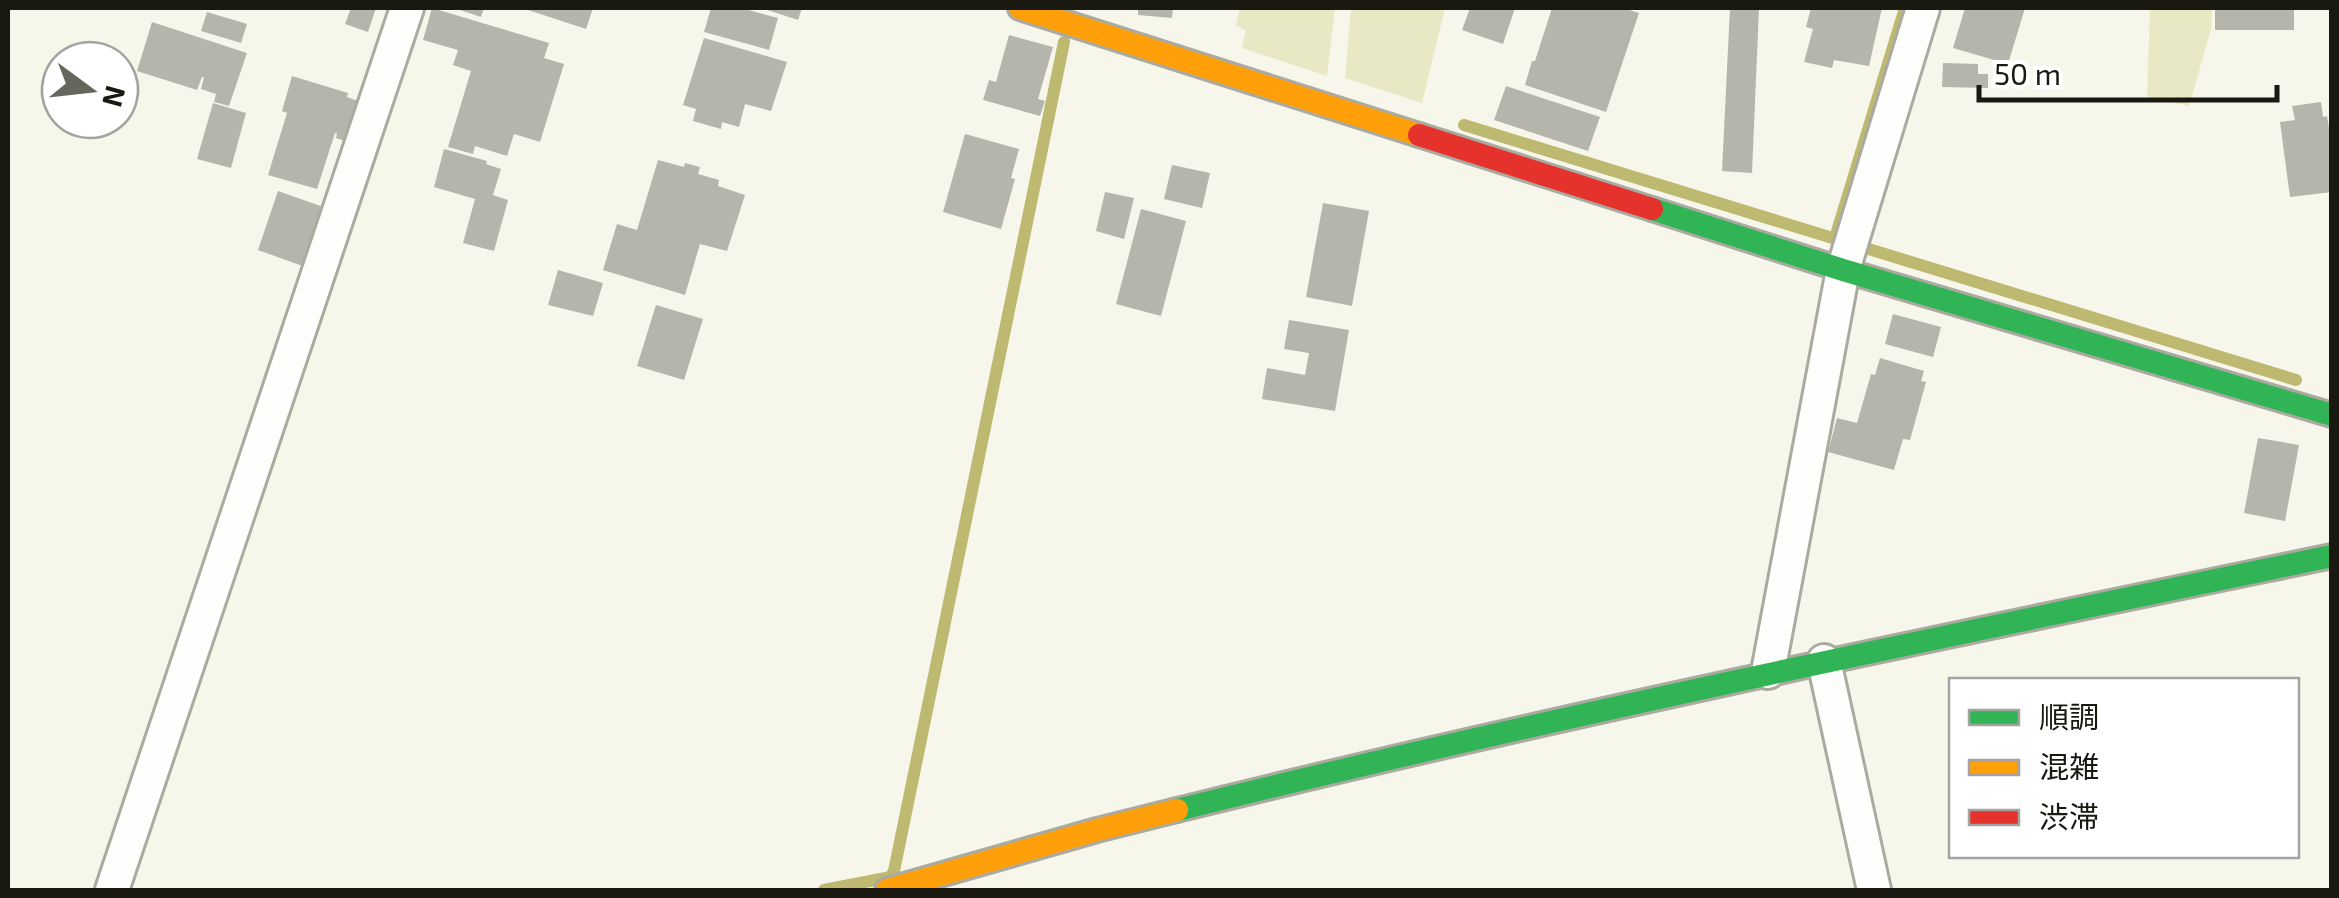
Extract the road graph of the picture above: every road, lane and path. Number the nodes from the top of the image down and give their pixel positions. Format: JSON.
{"nodes":[{"id":1,"x":407,"y":8,"type":"edge"},
{"id":2,"x":1020,"y":8,"type":"edge"},
{"id":3,"x":1923,"y":8,"type":"edge"},
{"id":4,"x":1848,"y":252,"type":"junction"},
{"id":5,"x":2332,"y":415,"type":"edge"},
{"id":6,"x":2332,"y":556,"type":"edge"},
{"id":7,"x":1768,"y":672,"type":"junction"},
{"id":8,"x":1826,"y":672,"type":"junction"},
{"id":9,"x":112,"y":890,"type":"edge"},
{"id":10,"x":887,"y":890,"type":"edge"},
{"id":11,"x":1874,"y":890,"type":"edge"}],
"edges":[{"from":1,"to":9,"type":"street"},
{"from":2,"to":4,"type":"street"},
{"from":3,"to":4,"type":"street"},
{"from":4,"to":5,"type":"street"},
{"from":4,"to":7,"type":"street"},
{"from":6,"to":8,"type":"street"},
{"from":7,"to":8,"type":"street"},
{"from":7,"to":10,"type":"street"},
{"from":8,"to":11,"type":"street"}]}
